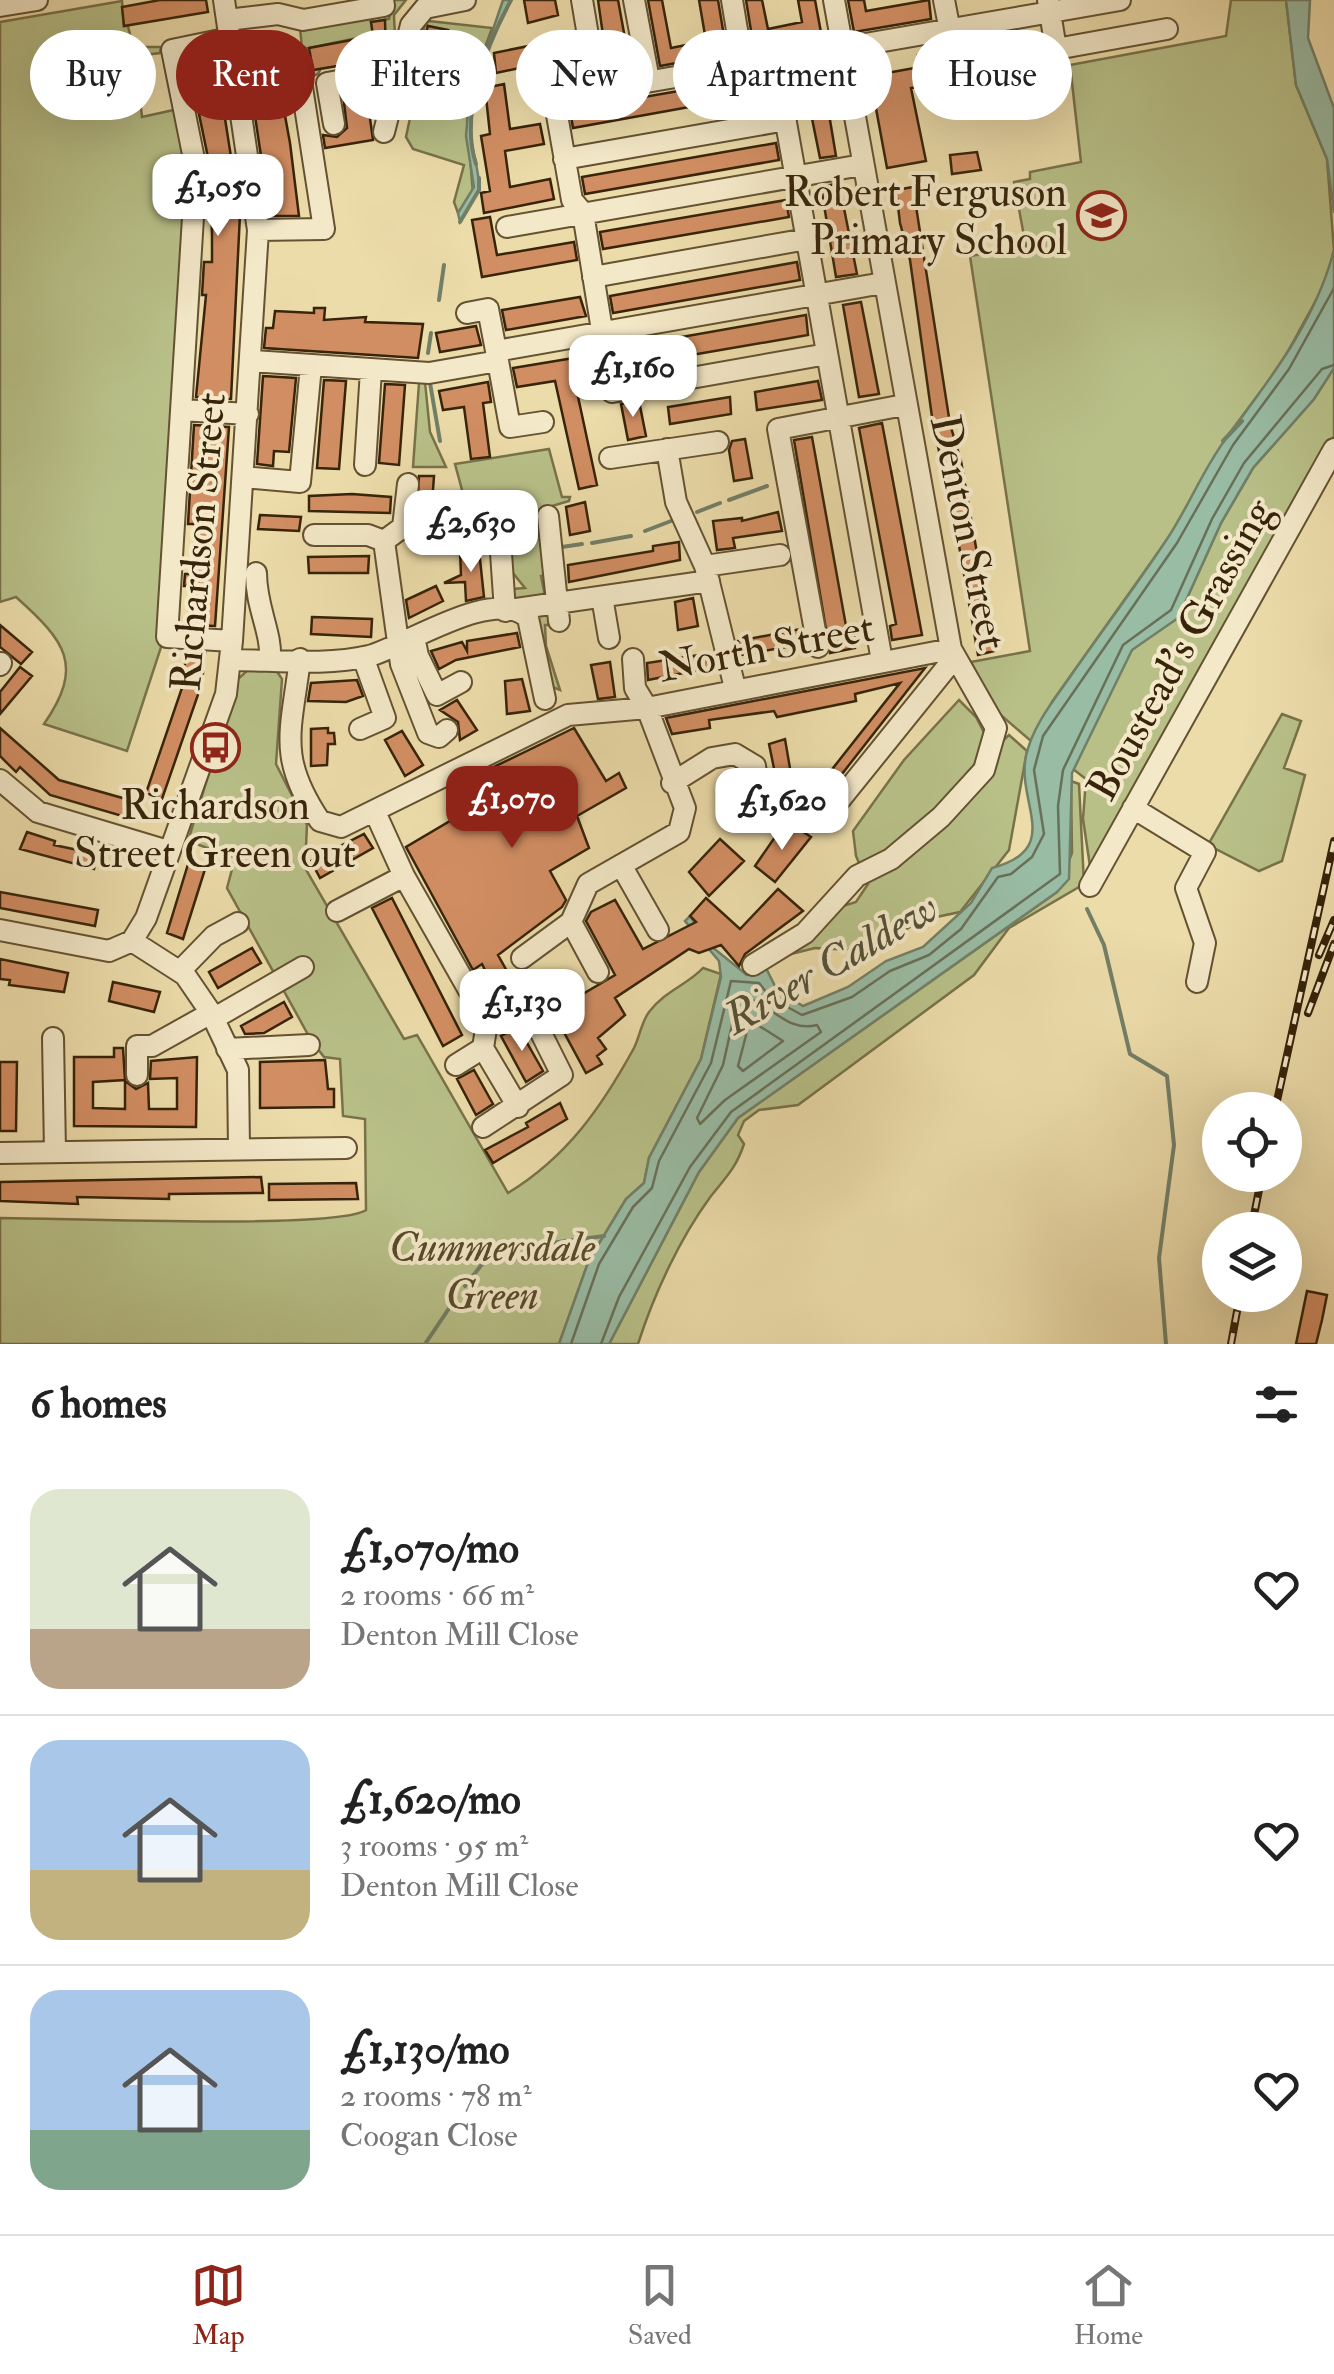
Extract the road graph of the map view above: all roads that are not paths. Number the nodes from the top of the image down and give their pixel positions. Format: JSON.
{"nodes":[{"id":1,"x":37,"y":0,"type":"edge"},
{"id":2,"x":383,"y":0,"type":"edge"},
{"id":3,"x":466,"y":0,"type":"edge"},
{"id":4,"x":582,"y":0,"type":"edge"},
{"id":5,"x":634,"y":0,"type":"edge"},
{"id":6,"x":732,"y":0,"type":"edge"},
{"id":7,"x":834,"y":0,"type":"edge"},
{"id":8,"x":944,"y":0,"type":"edge"},
{"id":9,"x":1120,"y":0,"type":"edge"},
{"id":10,"x":0,"y":6,"type":"edge"},
{"id":11,"x":1049,"y":6,"type":"edge"},
{"id":12,"x":227,"y":19,"type":"edge"},
{"id":13,"x":1166,"y":29,"type":"dead end"},
{"id":14,"x":412,"y":30,"type":"edge"},
{"id":15,"x":587,"y":30,"type":"edge"},
{"id":16,"x":640,"y":30,"type":"edge"},
{"id":17,"x":737,"y":30,"type":"edge"},
{"id":18,"x":839,"y":30,"type":"edge"},
{"id":19,"x":950,"y":30,"type":"edge"},
{"id":20,"x":954,"y":30,"type":"edge"},
{"id":21,"x":335,"y":82,"type":"edge"},
{"id":22,"x":243,"y":120,"type":"edge"},
{"id":23,"x":307,"y":120,"type":"edge"},
{"id":24,"x":387,"y":120,"type":"edge"},
{"id":25,"x":558,"y":120,"type":"edge"},
{"id":26,"x":786,"y":120,"type":"joint"},
{"id":27,"x":854,"y":120,"type":"edge"},
{"id":28,"x":334,"y":124,"type":"dead end"},
{"id":29,"x":384,"y":132,"type":"dead end"},
{"id":30,"x":564,"y":159,"type":"junction"},
{"id":31,"x":862,"y":164,"type":"junction"},
{"id":32,"x":796,"y":178,"type":"junction"},
{"id":33,"x":583,"y":213,"type":"junction"},
{"id":34,"x":507,"y":227,"type":"dead end"},
{"id":35,"x":258,"y":230,"type":"junction"},
{"id":36,"x":807,"y":238,"type":"junction"},
{"id":37,"x":593,"y":276,"type":"junction"},
{"id":38,"x":883,"y":283,"type":"junction"},
{"id":39,"x":816,"y":294,"type":"junction"},
{"id":40,"x":468,"y":313,"type":"dead end"},
{"id":41,"x":602,"y":333,"type":"junction"},
{"id":42,"x":499,"y":354,"type":"junction"},
{"id":43,"x":827,"y":354,"type":"junction"},
{"id":44,"x":252,"y":361,"type":"junction"},
{"id":45,"x":312,"y":366,"type":"junction"},
{"id":46,"x":371,"y":370,"type":"junction"},
{"id":47,"x":904,"y":406,"type":"junction"},
{"id":48,"x":181,"y":410,"type":"junction"},
{"id":49,"x":248,"y":414,"type":"junction"},
{"id":50,"x":838,"y":417,"type":"junction"},
{"id":51,"x":543,"y":422,"type":"dead end"},
{"id":52,"x":718,"y":442,"type":"dead end"},
{"id":53,"x":667,"y":449,"type":"junction"},
{"id":54,"x":1334,"y":449,"type":"edge"},
{"id":55,"x":610,"y":458,"type":"dead end"},
{"id":56,"x":365,"y":465,"type":"dead end"},
{"id":57,"x":244,"y":478,"type":"junction"},
{"id":58,"x":408,"y":484,"type":"dead end"},
{"id":59,"x":555,"y":523,"type":"dead end"},
{"id":60,"x":314,"y":535,"type":"dead end"},
{"id":61,"x":384,"y":541,"type":"junction"},
{"id":62,"x":501,"y":553,"type":"dead end"},
{"id":63,"x":780,"y":555,"type":"dead end"},
{"id":64,"x":256,"y":573,"type":"dead end"},
{"id":65,"x":707,"y":574,"type":"junction"},
{"id":66,"x":602,"y":597,"type":"junction"},
{"id":67,"x":506,"y":611,"type":"junction"},
{"id":68,"x":557,"y":611,"type":"junction"},
{"id":69,"x":609,"y":638,"type":"dead end"},
{"id":70,"x":408,"y":640,"type":"junction"},
{"id":71,"x":818,"y":648,"type":"dead end"},
{"id":72,"x":231,"y":650,"type":"junction"},
{"id":73,"x":953,"y":653,"type":"junction"},
{"id":74,"x":362,"y":656,"type":"junction"},
{"id":75,"x":300,"y":659,"type":"junction"},
{"id":76,"x":634,"y":659,"type":"dead end"},
{"id":77,"x":270,"y":660,"type":"junction"},
{"id":78,"x":882,"y":661,"type":"junction"},
{"id":79,"x":461,"y":682,"type":"dead end"},
{"id":80,"x":735,"y":688,"type":"junction"},
{"id":81,"x":545,"y":698,"type":"dead end"},
{"id":82,"x":647,"y":708,"type":"junction"},
{"id":83,"x":360,"y":729,"type":"dead end"},
{"id":84,"x":447,"y":730,"type":"dead end"},
{"id":85,"x":0,"y":780,"type":"edge"},
{"id":86,"x":672,"y":782,"type":"junction"},
{"id":87,"x":1134,"y":808,"type":"junction"},
{"id":88,"x":375,"y":812,"type":"junction"},
{"id":89,"x":830,"y":812,"type":"dead end"},
{"id":90,"x":786,"y":814,"type":"dead end"},
{"id":91,"x":168,"y":851,"type":"junction"},
{"id":92,"x":621,"y":865,"type":"junction"},
{"id":93,"x":404,"y":876,"type":"junction"},
{"id":94,"x":1090,"y":886,"type":"dead end"},
{"id":95,"x":337,"y":911,"type":"dead end"},
{"id":96,"x":571,"y":922,"type":"junction"},
{"id":97,"x":238,"y":923,"type":"dead end"},
{"id":98,"x":0,"y":930,"type":"edge"},
{"id":99,"x":658,"y":930,"type":"dead end"},
{"id":100,"x":132,"y":941,"type":"junction"},
{"id":101,"x":522,"y":958,"type":"dead end"},
{"id":102,"x":753,"y":965,"type":"dead end"},
{"id":103,"x":302,"y":966,"type":"dead end"},
{"id":104,"x":180,"y":971,"type":"junction"},
{"id":105,"x":598,"y":972,"type":"dead end"},
{"id":106,"x":1196,"y":982,"type":"dead end"},
{"id":107,"x":212,"y":1016,"type":"junction"},
{"id":108,"x":534,"y":1019,"type":"dead end"},
{"id":109,"x":53,"y":1038,"type":"dead end"},
{"id":110,"x":309,"y":1045,"type":"dead end"},
{"id":111,"x":227,"y":1048,"type":"junction"},
{"id":112,"x":483,"y":1048,"type":"junction"},
{"id":113,"x":456,"y":1065,"type":"dead end"},
{"id":114,"x":137,"y":1075,"type":"dead end"},
{"id":115,"x":518,"y":1107,"type":"junction"},
{"id":116,"x":483,"y":1126,"type":"dead end"},
{"id":117,"x":346,"y":1148,"type":"dead end"},
{"id":118,"x":239,"y":1150,"type":"junction"},
{"id":119,"x":0,"y":1152,"type":"edge"},
{"id":120,"x":55,"y":1152,"type":"junction"}],
"edges":[{"from":1,"to":10,"type":"street"},
{"from":2,"to":12,"type":"street"},
{"from":3,"to":14,"type":"street"},
{"from":4,"to":15,"type":"street"},
{"from":5,"to":16,"type":"street"},
{"from":6,"to":17,"type":"street"},
{"from":7,"to":18,"type":"street","name":"Denton Street"},
{"from":8,"to":19,"type":"street"},
{"from":9,"to":11,"type":"street"},
{"from":11,"to":13,"type":"street"},
{"from":11,"to":20,"type":"street"},
{"from":12,"to":48,"type":"street"},
{"from":21,"to":28,"type":"street"},
{"from":22,"to":35,"type":"street","name":"Richardson Street"},
{"from":23,"to":35,"type":"street"},
{"from":24,"to":29,"type":"street"},
{"from":25,"to":30,"type":"street"},
{"from":26,"to":30,"type":"street"},
{"from":26,"to":32,"type":"street"},
{"from":27,"to":31,"type":"street","name":"Denton Street"},
{"from":30,"to":33,"type":"street"},
{"from":31,"to":32,"type":"street"},
{"from":31,"to":38,"type":"street","name":"Denton Street"},
{"from":32,"to":33,"type":"street"},
{"from":32,"to":36,"type":"street"},
{"from":33,"to":34,"type":"street"},
{"from":33,"to":37,"type":"street"},
{"from":35,"to":44,"type":"street","name":"Richardson Street"},
{"from":36,"to":37,"type":"street"},
{"from":36,"to":39,"type":"street"},
{"from":37,"to":41,"type":"street"},
{"from":38,"to":39,"type":"street"},
{"from":38,"to":47,"type":"street","name":"Denton Street"},
{"from":39,"to":41,"type":"street"},
{"from":39,"to":43,"type":"street"},
{"from":40,"to":42,"type":"street"},
{"from":41,"to":42,"type":"street"},
{"from":41,"to":43,"type":"street"},
{"from":42,"to":46,"type":"street"},
{"from":42,"to":51,"type":"street"},
{"from":43,"to":50,"type":"street"},
{"from":44,"to":45,"type":"street"},
{"from":44,"to":49,"type":"street","name":"Richardson Street"},
{"from":45,"to":46,"type":"street"},
{"from":45,"to":57,"type":"street"},
{"from":46,"to":56,"type":"street"},
{"from":47,"to":50,"type":"street"},
{"from":47,"to":73,"type":"street","name":"Denton Street"},
{"from":48,"to":49,"type":"street"},
{"from":48,"to":72,"type":"street"},
{"from":49,"to":57,"type":"street","name":"Richardson Street"},
{"from":50,"to":71,"type":"street"},
{"from":50,"to":78,"type":"street"},
{"from":52,"to":53,"type":"street"},
{"from":53,"to":55,"type":"street"},
{"from":53,"to":65,"type":"street"},
{"from":54,"to":87,"type":"street","name":"Boustead's Grassing"},
{"from":57,"to":72,"type":"street","name":"Richardson Street"},
{"from":58,"to":61,"type":"street"},
{"from":59,"to":68,"type":"street"},
{"from":60,"to":61,"type":"street"},
{"from":61,"to":70,"type":"street"},
{"from":62,"to":67,"type":"street"},
{"from":63,"to":65,"type":"street"},
{"from":64,"to":77,"type":"street"},
{"from":65,"to":66,"type":"street"},
{"from":65,"to":80,"type":"street"},
{"from":66,"to":68,"type":"street"},
{"from":66,"to":69,"type":"street"},
{"from":67,"to":68,"type":"street"},
{"from":67,"to":70,"type":"street"},
{"from":67,"to":81,"type":"street"},
{"from":70,"to":74,"type":"street"},
{"from":70,"to":79,"type":"street"},
{"from":70,"to":84,"type":"street"},
{"from":72,"to":77,"type":"street"},
{"from":72,"to":91,"type":"street","name":"Richardson Street"},
{"from":73,"to":78,"type":"street","name":"North Street"},
{"from":73,"to":89,"type":"street"},
{"from":73,"to":102,"type":"street","name":"Denton Street"},
{"from":74,"to":75,"type":"street"},
{"from":74,"to":83,"type":"street"},
{"from":75,"to":77,"type":"street"},
{"from":75,"to":88,"type":"street","name":"North Street"},
{"from":76,"to":82,"type":"street"},
{"from":78,"to":80,"type":"street","name":"North Street"},
{"from":80,"to":82,"type":"street","name":"North Street"},
{"from":82,"to":86,"type":"street"},
{"from":82,"to":88,"type":"street","name":"North Street"},
{"from":85,"to":91,"type":"street"},
{"from":86,"to":90,"type":"street"},
{"from":86,"to":92,"type":"street"},
{"from":87,"to":94,"type":"street","name":"Boustead's Grassing"},
{"from":87,"to":106,"type":"street"},
{"from":88,"to":93,"type":"street"},
{"from":91,"to":100,"type":"street","name":"Richardson Street"},
{"from":92,"to":96,"type":"street"},
{"from":92,"to":99,"type":"street"},
{"from":93,"to":95,"type":"street"},
{"from":93,"to":112,"type":"street"},
{"from":96,"to":101,"type":"street"},
{"from":96,"to":105,"type":"street"},
{"from":97,"to":104,"type":"street"},
{"from":98,"to":100,"type":"street"},
{"from":100,"to":104,"type":"street"},
{"from":103,"to":107,"type":"street"},
{"from":104,"to":107,"type":"street"},
{"from":107,"to":111,"type":"street"},
{"from":107,"to":114,"type":"street"},
{"from":108,"to":115,"type":"street"},
{"from":109,"to":120,"type":"street"},
{"from":110,"to":111,"type":"street"},
{"from":111,"to":118,"type":"street"},
{"from":112,"to":113,"type":"street"},
{"from":112,"to":115,"type":"street"},
{"from":115,"to":116,"type":"street"},
{"from":117,"to":118,"type":"street"},
{"from":118,"to":120,"type":"street"},
{"from":119,"to":120,"type":"street"}]}
